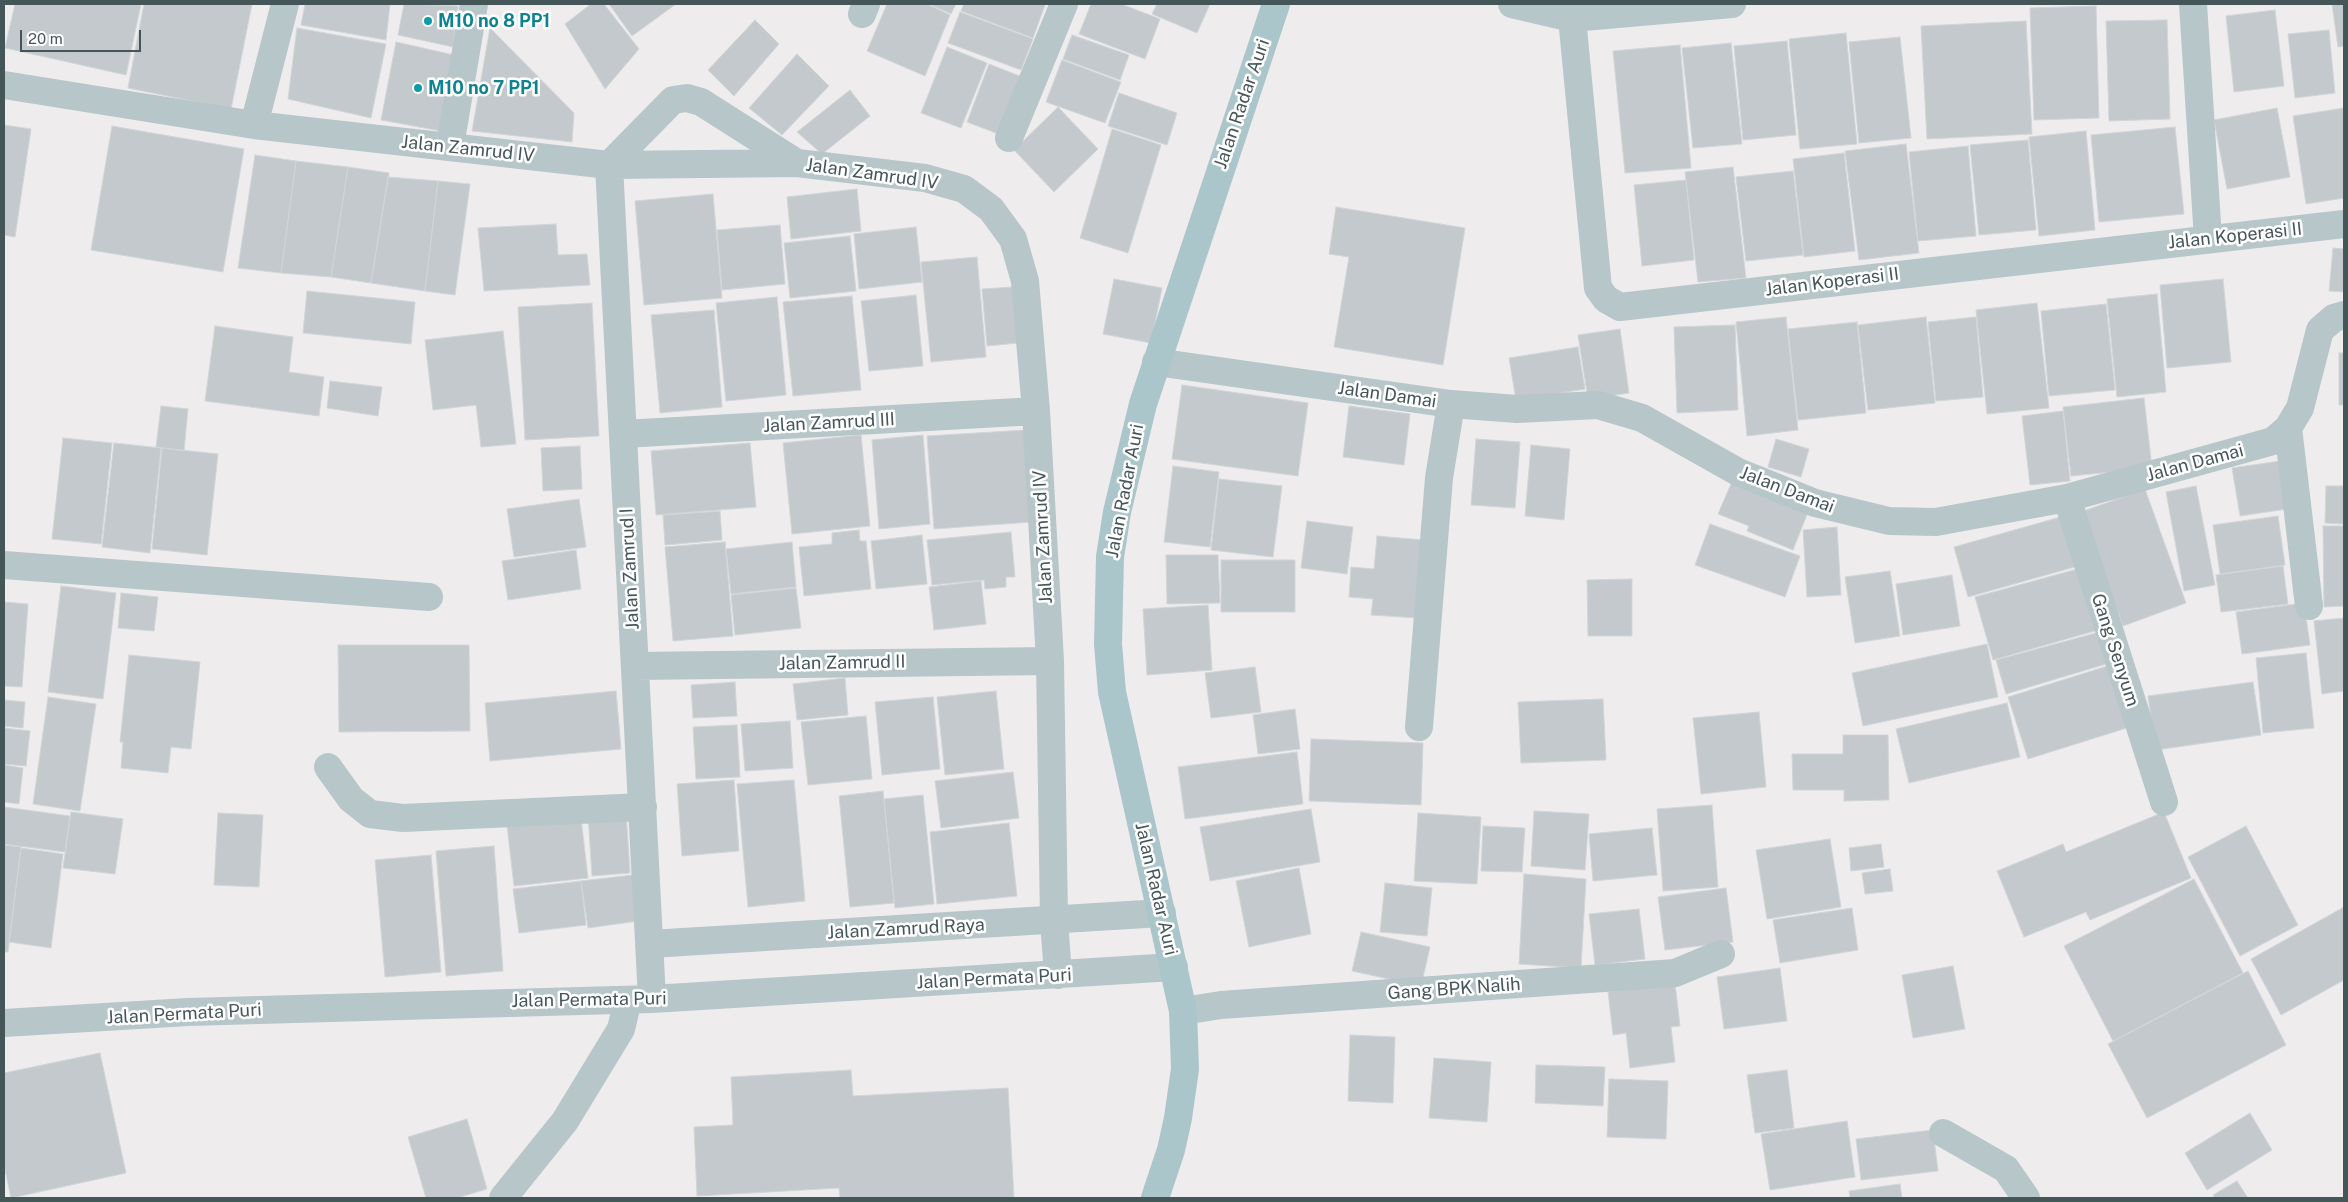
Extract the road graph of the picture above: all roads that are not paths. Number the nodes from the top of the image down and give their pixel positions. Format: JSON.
{"nodes":[{"id":1,"x":285,"y":4,"type":"edge"},
{"id":2,"x":474,"y":4,"type":"edge"},
{"id":3,"x":1064,"y":4,"type":"edge"},
{"id":4,"x":1276,"y":4,"type":"edge"},
{"id":5,"x":1512,"y":4,"type":"edge"},
{"id":6,"x":1732,"y":4,"type":"edge"},
{"id":7,"x":2192,"y":4,"type":"edge"},
{"id":8,"x":1572,"y":18,"type":"junction"},
{"id":9,"x":4,"y":85,"type":"edge"},
{"id":10,"x":254,"y":125,"type":"junction"},
{"id":11,"x":1009,"y":138,"type":"dead end"},
{"id":12,"x":450,"y":146,"type":"junction"},
{"id":13,"x":797,"y":163,"type":"junction"},
{"id":14,"x":609,"y":165,"type":"junction"},
{"id":15,"x":2344,"y":224,"type":"edge"},
{"id":16,"x":2208,"y":239,"type":"junction"},
{"id":17,"x":2344,"y":315,"type":"edge"},
{"id":18,"x":1156,"y":362,"type":"junction"},
{"id":19,"x":1451,"y":404,"type":"junction"},
{"id":20,"x":1036,"y":411,"type":"junction"},
{"id":21,"x":2288,"y":428,"type":"junction"},
{"id":22,"x":623,"y":434,"type":"junction"},
{"id":23,"x":2067,"y":498,"type":"junction"},
{"id":24,"x":4,"y":565,"type":"edge"},
{"id":25,"x":429,"y":597,"type":"dead end"},
{"id":26,"x":2309,"y":606,"type":"dead end"},
{"id":27,"x":1050,"y":660,"type":"junction"},
{"id":28,"x":635,"y":666,"type":"junction"},
{"id":29,"x":1419,"y":727,"type":"dead end"},
{"id":30,"x":328,"y":767,"type":"dead end"},
{"id":31,"x":2164,"y":802,"type":"dead end"},
{"id":32,"x":643,"y":807,"type":"junction"},
{"id":33,"x":1162,"y":914,"type":"junction"},
{"id":34,"x":1054,"y":920,"type":"junction"},
{"id":35,"x":650,"y":944,"type":"junction"},
{"id":36,"x":1722,"y":954,"type":"dead end"},
{"id":37,"x":1174,"y":967,"type":"junction"},
{"id":38,"x":1058,"y":975,"type":"junction"},
{"id":39,"x":644,"y":991,"type":"junction"},
{"id":40,"x":1184,"y":1011,"type":"junction"},
{"id":41,"x":4,"y":1023,"type":"edge"},
{"id":42,"x":1943,"y":1133,"type":"dead end"},
{"id":43,"x":503,"y":1198,"type":"edge"},
{"id":44,"x":1155,"y":1198,"type":"edge"},
{"id":45,"x":2026,"y":1198,"type":"edge"}],
"edges":[{"from":1,"to":10,"type":"street"},
{"from":2,"to":12,"type":"street"},
{"from":3,"to":11,"type":"street"},
{"from":4,"to":18,"type":"main road","name":"Jalan Radar Auri"},
{"from":5,"to":8,"type":"street"},
{"from":6,"to":8,"type":"street"},
{"from":7,"to":16,"type":"street"},
{"from":8,"to":16,"type":"street","name":"Jalan Koperasi II"},
{"from":9,"to":10,"type":"street","name":"Jalan Zamrud IV"},
{"from":10,"to":12,"type":"street","name":"Jalan Zamrud IV"},
{"from":12,"to":14,"type":"street","name":"Jalan Zamrud IV"},
{"from":13,"to":14,"type":"street","name":"Jalan Zamrud IV"},
{"from":13,"to":14,"type":"street"},
{"from":13,"to":20,"type":"street","name":"Jalan Zamrud IV"},
{"from":14,"to":22,"type":"street","name":"Jalan Zamrud I"},
{"from":15,"to":16,"type":"street","name":"Jalan Koperasi II"},
{"from":17,"to":21,"type":"street","name":"Jalan Damai"},
{"from":18,"to":19,"type":"street","name":"Jalan Damai"},
{"from":18,"to":33,"type":"main road","name":"Jalan Radar Auri"},
{"from":19,"to":23,"type":"street","name":"Jalan Damai"},
{"from":19,"to":29,"type":"street"},
{"from":20,"to":22,"type":"street","name":"Jalan Zamrud III"},
{"from":20,"to":27,"type":"street","name":"Jalan Zamrud IV"},
{"from":21,"to":23,"type":"street","name":"Jalan Damai"},
{"from":21,"to":26,"type":"street"},
{"from":22,"to":28,"type":"street","name":"Jalan Zamrud I"},
{"from":23,"to":31,"type":"street","name":"Gang Senyum"},
{"from":24,"to":25,"type":"street"},
{"from":27,"to":28,"type":"street","name":"Jalan Zamrud II"},
{"from":27,"to":34,"type":"street","name":"Jalan Zamrud IV"},
{"from":28,"to":32,"type":"street","name":"Jalan Zamrud I"},
{"from":30,"to":32,"type":"street"},
{"from":32,"to":35,"type":"street","name":"Jalan Zamrud I"},
{"from":33,"to":34,"type":"street","name":"Jalan Zamrud Raya"},
{"from":33,"to":37,"type":"main road","name":"Jalan Radar Auri"},
{"from":34,"to":35,"type":"street","name":"Jalan Zamrud Raya"},
{"from":34,"to":38,"type":"street","name":"Jalan Zamrud IV"},
{"from":35,"to":39,"type":"street","name":"Jalan Zamrud I"},
{"from":36,"to":40,"type":"street","name":"Gang BPK Nalih"},
{"from":37,"to":38,"type":"street","name":"Jalan Permata Puri"},
{"from":37,"to":40,"type":"main road","name":"Jalan Radar Auri"},
{"from":38,"to":39,"type":"street","name":"Jalan Permata Puri"},
{"from":39,"to":41,"type":"street","name":"Jalan Permata Puri"},
{"from":39,"to":43,"type":"street","name":"Jalan Zamrud I"},
{"from":40,"to":44,"type":"main road","name":"Jalan Radar Auri"},
{"from":42,"to":45,"type":"street"}]}
